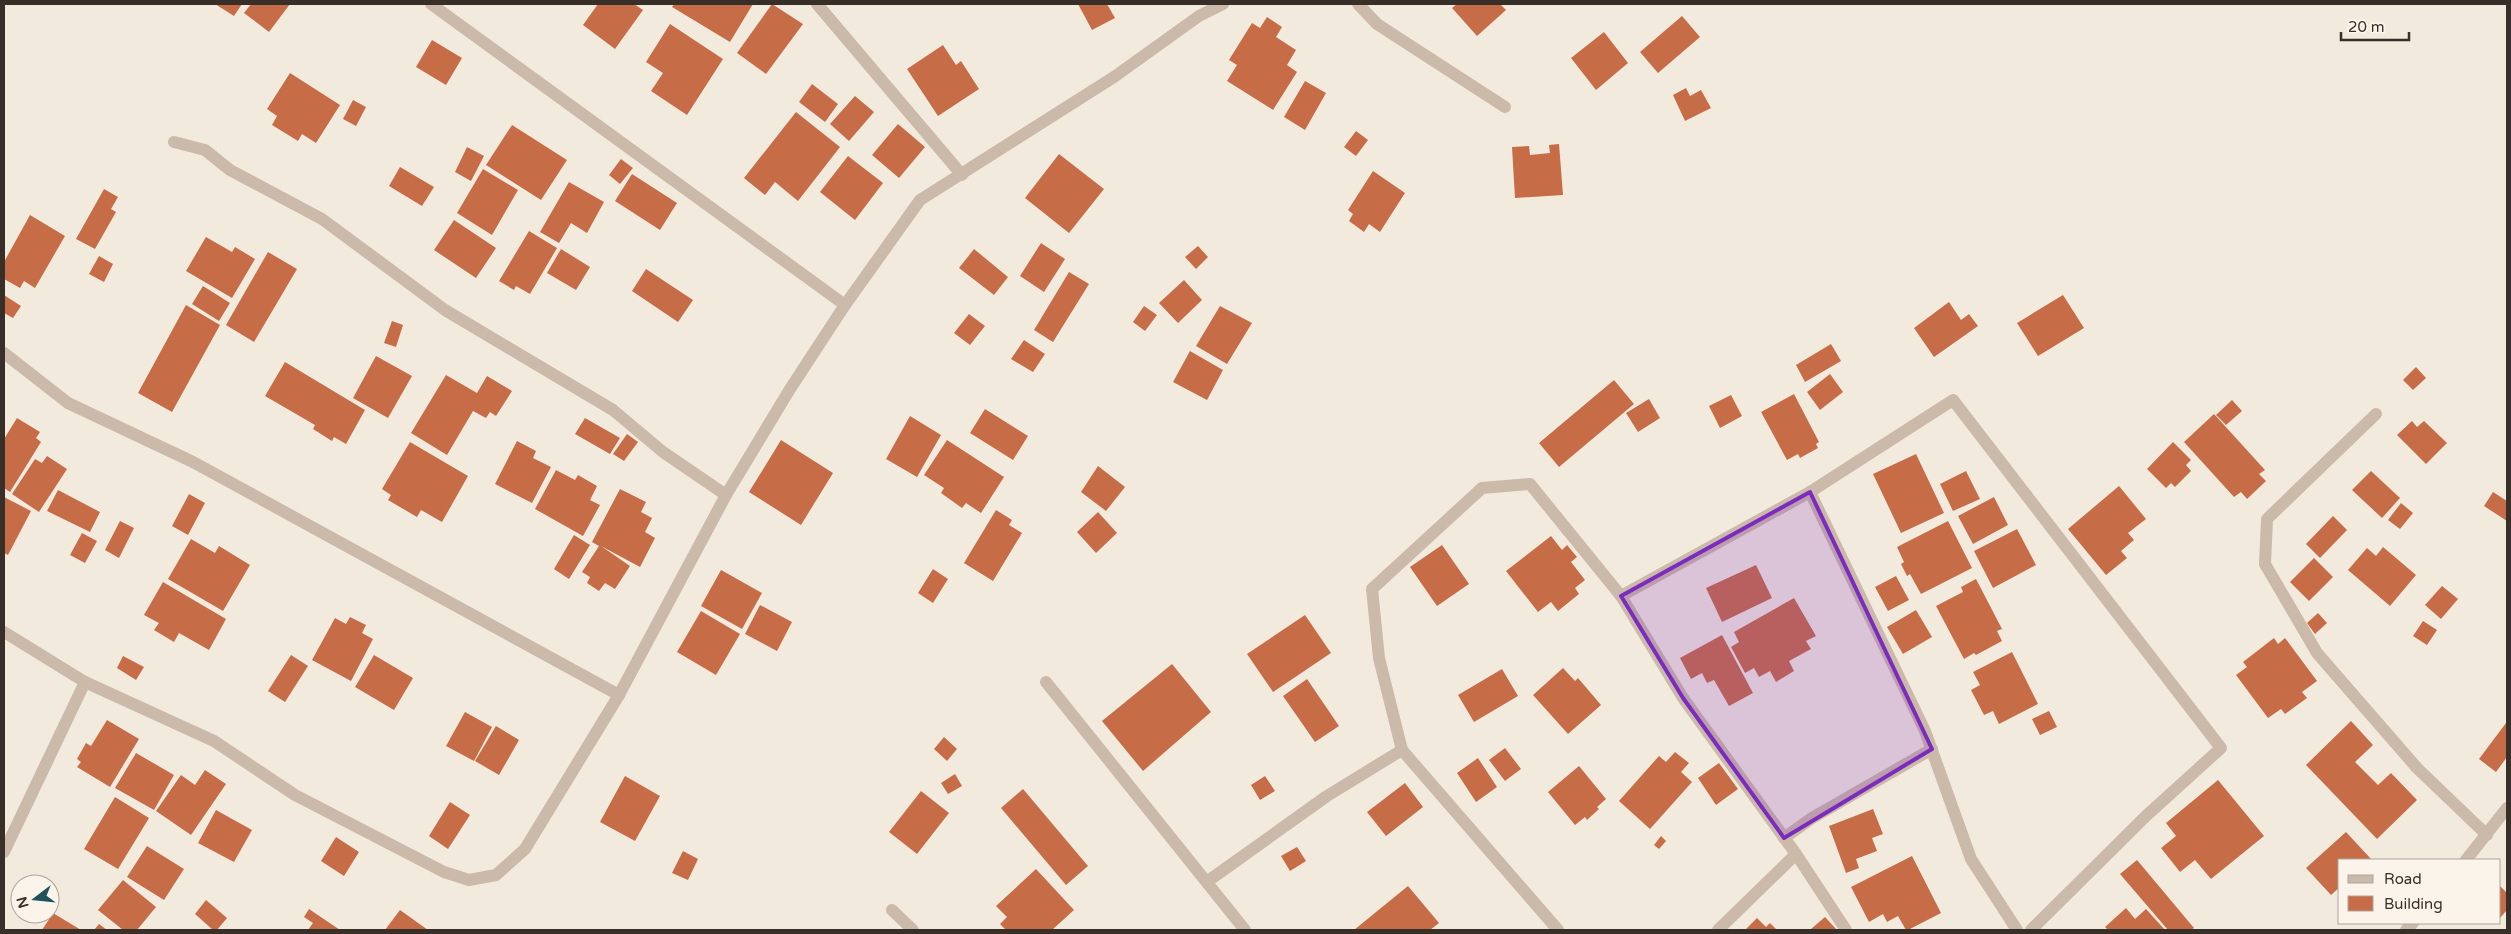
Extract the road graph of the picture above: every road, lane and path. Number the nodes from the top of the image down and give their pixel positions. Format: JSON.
{"nodes":[{"id":1,"x":431,"y":4,"type":"edge"},
{"id":2,"x":817,"y":4,"type":"edge"},
{"id":3,"x":1223,"y":4,"type":"edge"},
{"id":4,"x":1358,"y":4,"type":"edge"},
{"id":5,"x":1505,"y":107,"type":"dead end"},
{"id":6,"x":174,"y":142,"type":"dead end"},
{"id":7,"x":962,"y":175,"type":"junction"},
{"id":8,"x":845,"y":304,"type":"junction"},
{"id":9,"x":4,"y":353,"type":"edge"},
{"id":10,"x":2376,"y":414,"type":"dead end"},
{"id":11,"x":1810,"y":492,"type":"junction"},
{"id":12,"x":726,"y":495,"type":"junction"},
{"id":13,"x":1621,"y":596,"type":"junction"},
{"id":14,"x":4,"y":632,"type":"edge"},
{"id":15,"x":85,"y":682,"type":"junction"},
{"id":16,"x":1046,"y":682,"type":"dead end"},
{"id":17,"x":619,"y":695,"type":"junction"},
{"id":18,"x":1932,"y":749,"type":"junction"},
{"id":19,"x":1402,"y":750,"type":"junction"},
{"id":20,"x":2507,"y":808,"type":"edge"},
{"id":21,"x":2487,"y":835,"type":"junction"},
{"id":22,"x":1784,"y":838,"type":"junction"},
{"id":23,"x":4,"y":852,"type":"edge"},
{"id":24,"x":1796,"y":854,"type":"junction"},
{"id":25,"x":2467,"y":859,"type":"edge"},
{"id":26,"x":1208,"y":881,"type":"junction"},
{"id":27,"x":892,"y":910,"type":"dead end"},
{"id":28,"x":912,"y":930,"type":"edge"},
{"id":29,"x":1245,"y":930,"type":"edge"},
{"id":30,"x":1556,"y":930,"type":"edge"},
{"id":31,"x":1718,"y":930,"type":"edge"},
{"id":32,"x":1846,"y":930,"type":"edge"},
{"id":33,"x":2017,"y":930,"type":"edge"},
{"id":34,"x":2031,"y":930,"type":"edge"}],
"edges":[{"from":1,"to":8,"type":"street"},
{"from":2,"to":7,"type":"street"},
{"from":3,"to":7,"type":"street"},
{"from":4,"to":5,"type":"street"},
{"from":6,"to":12,"type":"street"},
{"from":7,"to":8,"type":"street"},
{"from":8,"to":12,"type":"street"},
{"from":9,"to":17,"type":"street"},
{"from":10,"to":21,"type":"street"},
{"from":11,"to":13,"type":"street"},
{"from":11,"to":18,"type":"street"},
{"from":11,"to":34,"type":"street"},
{"from":12,"to":17,"type":"street"},
{"from":13,"to":19,"type":"street"},
{"from":13,"to":22,"type":"street"},
{"from":14,"to":15,"type":"street"},
{"from":15,"to":17,"type":"street"},
{"from":15,"to":23,"type":"street"},
{"from":16,"to":26,"type":"street"},
{"from":18,"to":22,"type":"street"},
{"from":18,"to":33,"type":"street"},
{"from":19,"to":26,"type":"street"},
{"from":19,"to":30,"type":"street"},
{"from":20,"to":21,"type":"street"},
{"from":21,"to":25,"type":"street"},
{"from":22,"to":24,"type":"street"},
{"from":24,"to":31,"type":"street"},
{"from":24,"to":32,"type":"street"},
{"from":26,"to":29,"type":"street"},
{"from":27,"to":28,"type":"street"}]}
